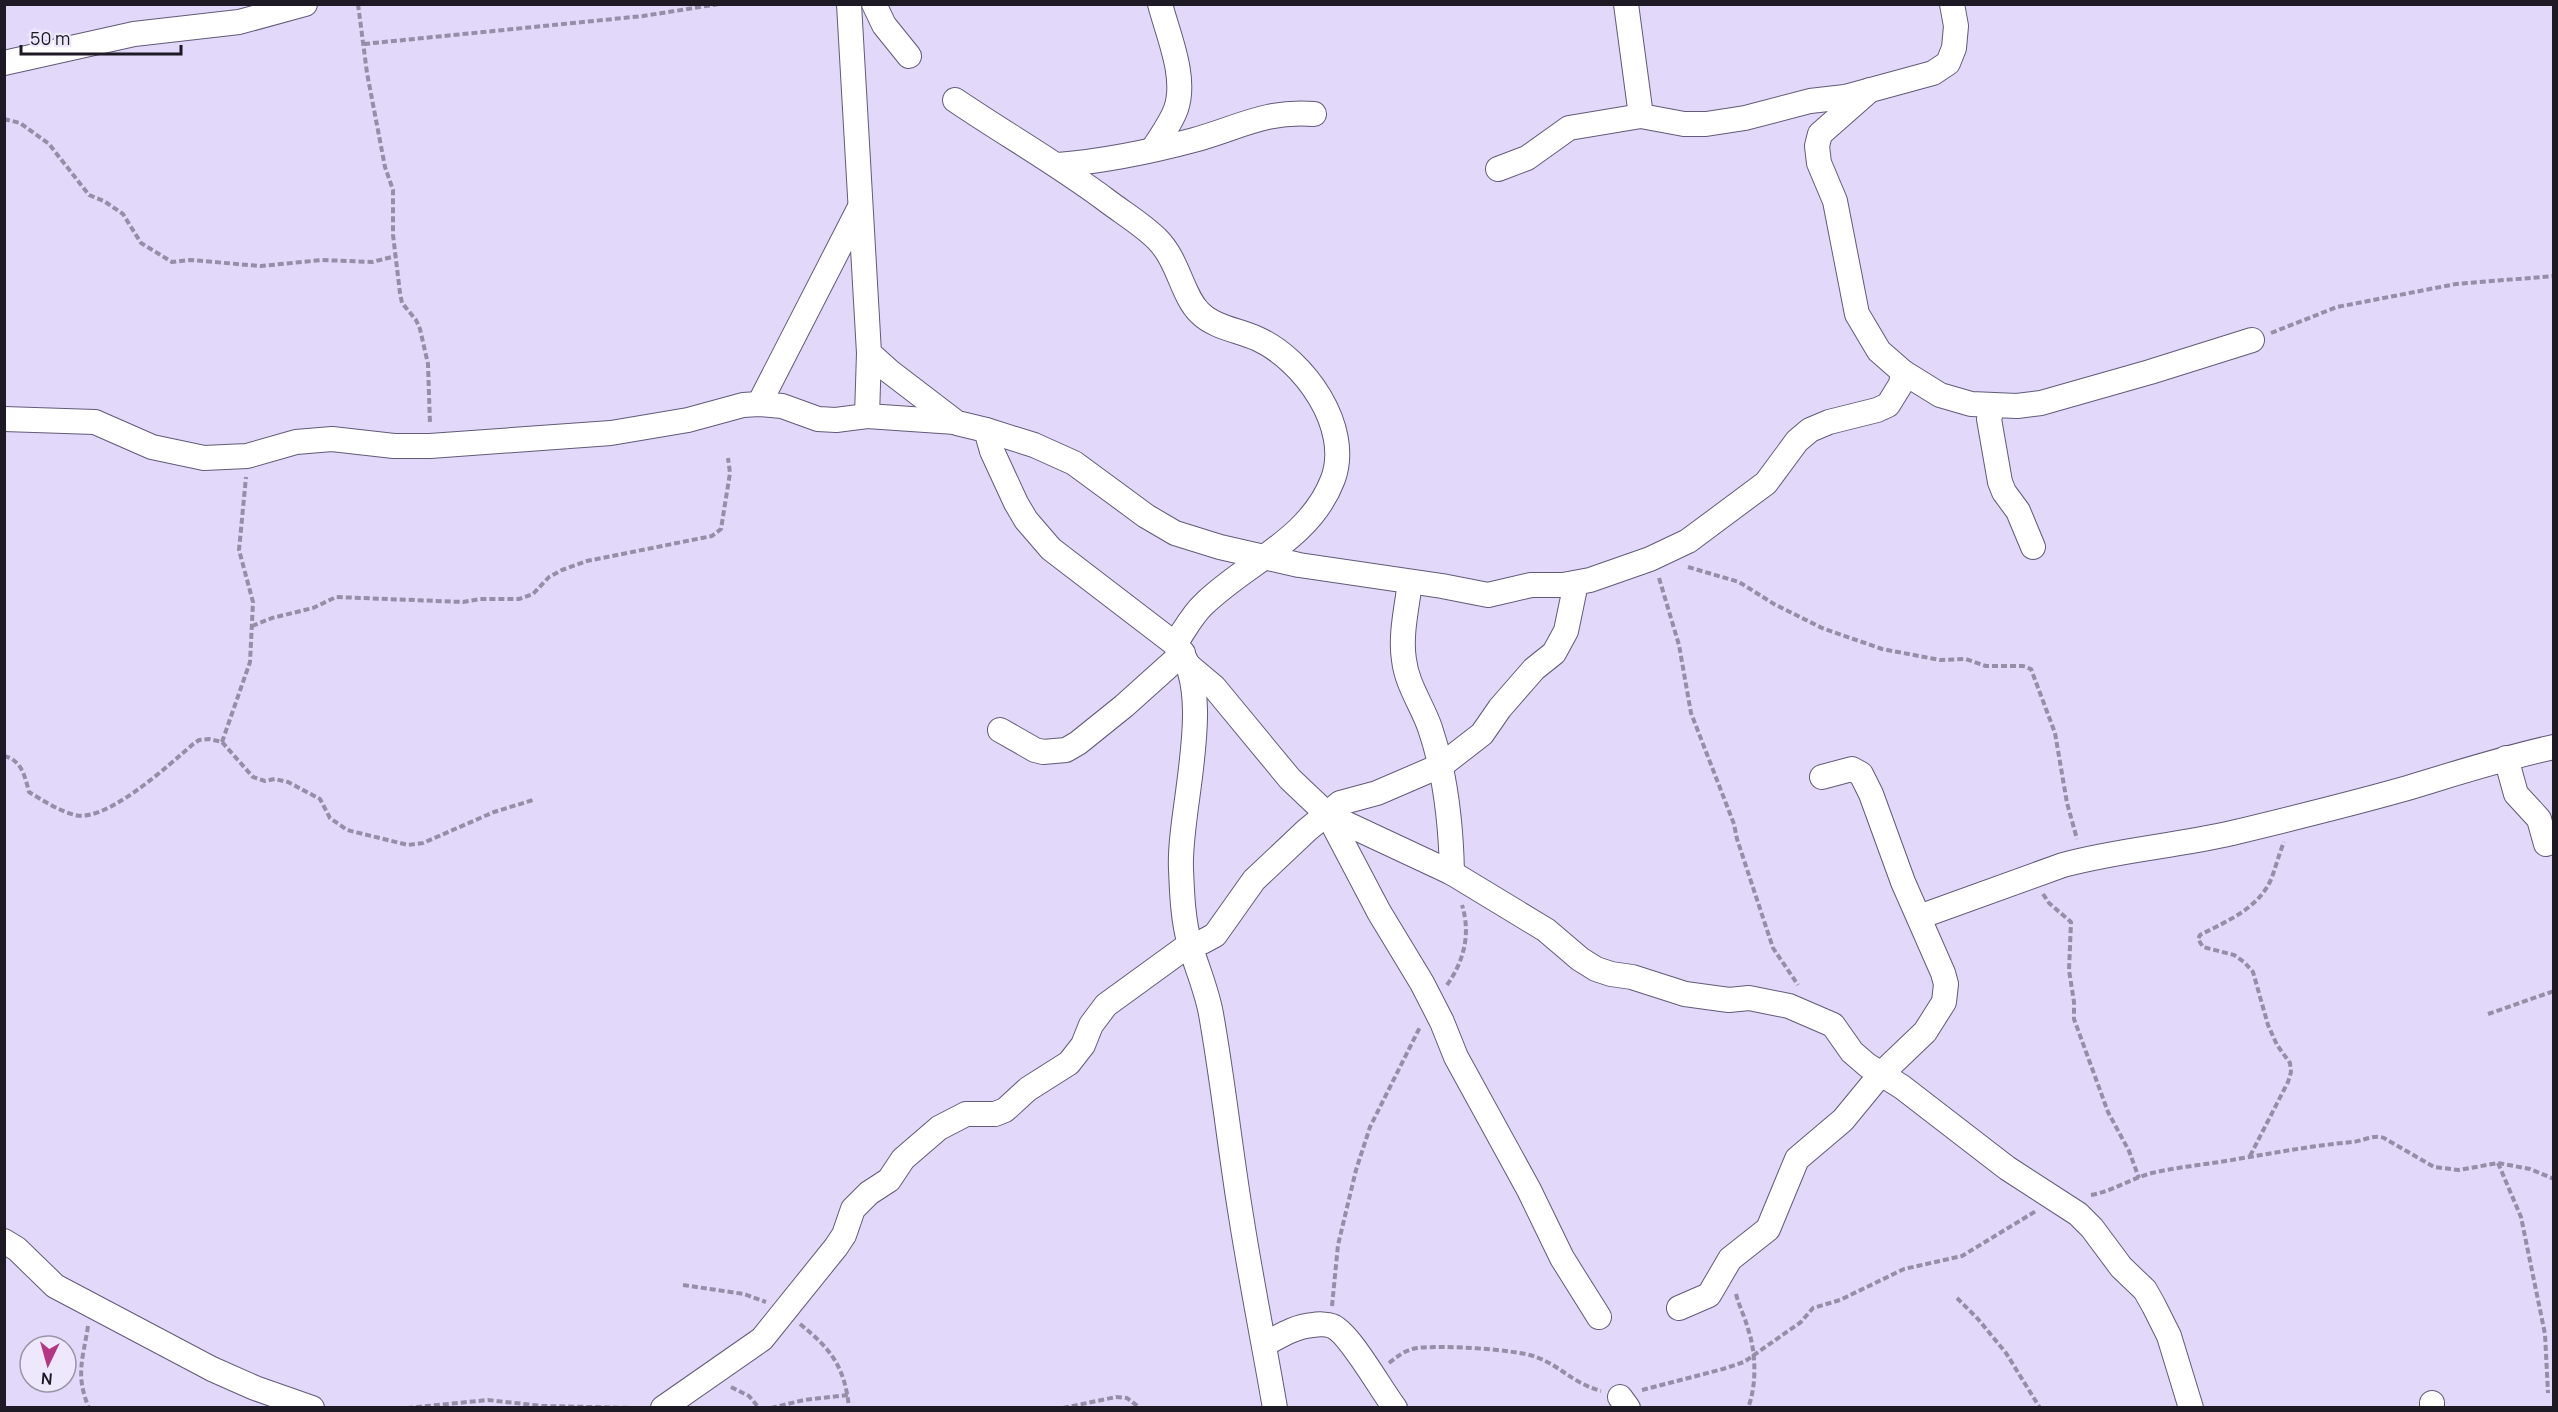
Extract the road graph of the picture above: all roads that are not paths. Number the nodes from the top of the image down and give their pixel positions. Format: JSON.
{"nodes":[{"id":1,"x":305,"y":4,"type":"edge"},
{"id":2,"x":849,"y":4,"type":"edge"},
{"id":3,"x":874,"y":4,"type":"edge"},
{"id":4,"x":1160,"y":4,"type":"edge"},
{"id":5,"x":1626,"y":4,"type":"edge"},
{"id":6,"x":1952,"y":4,"type":"edge"},
{"id":7,"x":909,"y":56,"type":"dead end"},
{"id":8,"x":4,"y":63,"type":"edge"},
{"id":9,"x":1870,"y":90,"type":"junction"},
{"id":10,"x":955,"y":100,"type":"dead end"},
{"id":11,"x":1314,"y":114,"type":"dead end"},
{"id":12,"x":1641,"y":116,"type":"junction"},
{"id":13,"x":1153,"y":149,"type":"junction"},
{"id":14,"x":1058,"y":165,"type":"junction"},
{"id":15,"x":1498,"y":169,"type":"dead end"},
{"id":16,"x":860,"y":206,"type":"junction"},
{"id":17,"x":2252,"y":340,"type":"road end"},
{"id":18,"x":869,"y":353,"type":"junction"},
{"id":19,"x":1903,"y":372,"type":"junction"},
{"id":20,"x":759,"y":404,"type":"junction"},
{"id":21,"x":1993,"y":406,"type":"junction"},
{"id":22,"x":867,"y":416,"type":"junction"},
{"id":23,"x":4,"y":419,"type":"edge"},
{"id":24,"x":957,"y":423,"type":"junction"},
{"id":25,"x":986,"y":430,"type":"junction"},
{"id":26,"x":2034,"y":547,"type":"dead end"},
{"id":27,"x":1267,"y":558,"type":"junction"},
{"id":28,"x":1410,"y":582,"type":"junction"},
{"id":29,"x":1576,"y":583,"type":"junction"},
{"id":30,"x":1182,"y":654,"type":"junction"},
{"id":31,"x":1000,"y":730,"type":"dead end"},
{"id":32,"x":2553,"y":747,"type":"edge"},
{"id":33,"x":2506,"y":758,"type":"junction"},
{"id":34,"x":1442,"y":765,"type":"junction"},
{"id":35,"x":1822,"y":777,"type":"dead end"},
{"id":36,"x":1328,"y":815,"type":"junction"},
{"id":37,"x":2546,"y":844,"type":"dead end"},
{"id":38,"x":1452,"y":873,"type":"junction"},
{"id":39,"x":1919,"y":918,"type":"junction"},
{"id":40,"x":1190,"y":944,"type":"junction"},
{"id":41,"x":1880,"y":1075,"type":"junction"},
{"id":42,"x":4,"y":1241,"type":"edge"},
{"id":43,"x":4,"y":1261,"type":"edge"},
{"id":44,"x":55,"y":1286,"type":"junction"},
{"id":45,"x":1679,"y":1308,"type":"dead end"},
{"id":46,"x":1599,"y":1317,"type":"dead end"},
{"id":47,"x":1265,"y":1344,"type":"junction"},
{"id":48,"x":312,"y":1407,"type":"edge"},
{"id":49,"x":663,"y":1407,"type":"edge"},
{"id":50,"x":1275,"y":1407,"type":"edge"},
{"id":51,"x":1395,"y":1407,"type":"edge"},
{"id":52,"x":2192,"y":1407,"type":"edge"}],
"edges":[{"from":1,"to":8,"type":"street"},
{"from":2,"to":16,"type":"street"},
{"from":3,"to":7,"type":"street"},
{"from":4,"to":13,"type":"street"},
{"from":5,"to":12,"type":"street"},
{"from":6,"to":9,"type":"street"},
{"from":9,"to":12,"type":"street"},
{"from":9,"to":19,"type":"street"},
{"from":10,"to":14,"type":"street"},
{"from":11,"to":13,"type":"street"},
{"from":12,"to":15,"type":"street"},
{"from":13,"to":14,"type":"street"},
{"from":14,"to":27,"type":"street"},
{"from":16,"to":18,"type":"street"},
{"from":16,"to":20,"type":"street"},
{"from":17,"to":21,"type":"street"},
{"from":18,"to":22,"type":"street"},
{"from":18,"to":24,"type":"street"},
{"from":19,"to":21,"type":"street"},
{"from":19,"to":29,"type":"street"},
{"from":20,"to":22,"type":"street"},
{"from":20,"to":23,"type":"street"},
{"from":21,"to":26,"type":"street"},
{"from":22,"to":24,"type":"street"},
{"from":24,"to":25,"type":"street"},
{"from":25,"to":27,"type":"street"},
{"from":25,"to":30,"type":"street"},
{"from":27,"to":28,"type":"street"},
{"from":27,"to":30,"type":"street"},
{"from":28,"to":29,"type":"street"},
{"from":28,"to":34,"type":"street"},
{"from":29,"to":34,"type":"street"},
{"from":30,"to":31,"type":"street"},
{"from":30,"to":36,"type":"street"},
{"from":30,"to":40,"type":"street"},
{"from":32,"to":33,"type":"street"},
{"from":33,"to":37,"type":"street"},
{"from":33,"to":39,"type":"street"},
{"from":34,"to":36,"type":"street"},
{"from":34,"to":38,"type":"street"},
{"from":35,"to":39,"type":"street"},
{"from":36,"to":38,"type":"street"},
{"from":36,"to":40,"type":"street"},
{"from":36,"to":46,"type":"street"},
{"from":38,"to":41,"type":"street"},
{"from":39,"to":41,"type":"street"},
{"from":40,"to":47,"type":"street"},
{"from":40,"to":49,"type":"street"},
{"from":41,"to":45,"type":"street"},
{"from":41,"to":52,"type":"street"},
{"from":42,"to":44,"type":"street"},
{"from":43,"to":44,"type":"street"},
{"from":44,"to":48,"type":"street"},
{"from":47,"to":50,"type":"street"},
{"from":47,"to":51,"type":"street"}]}
